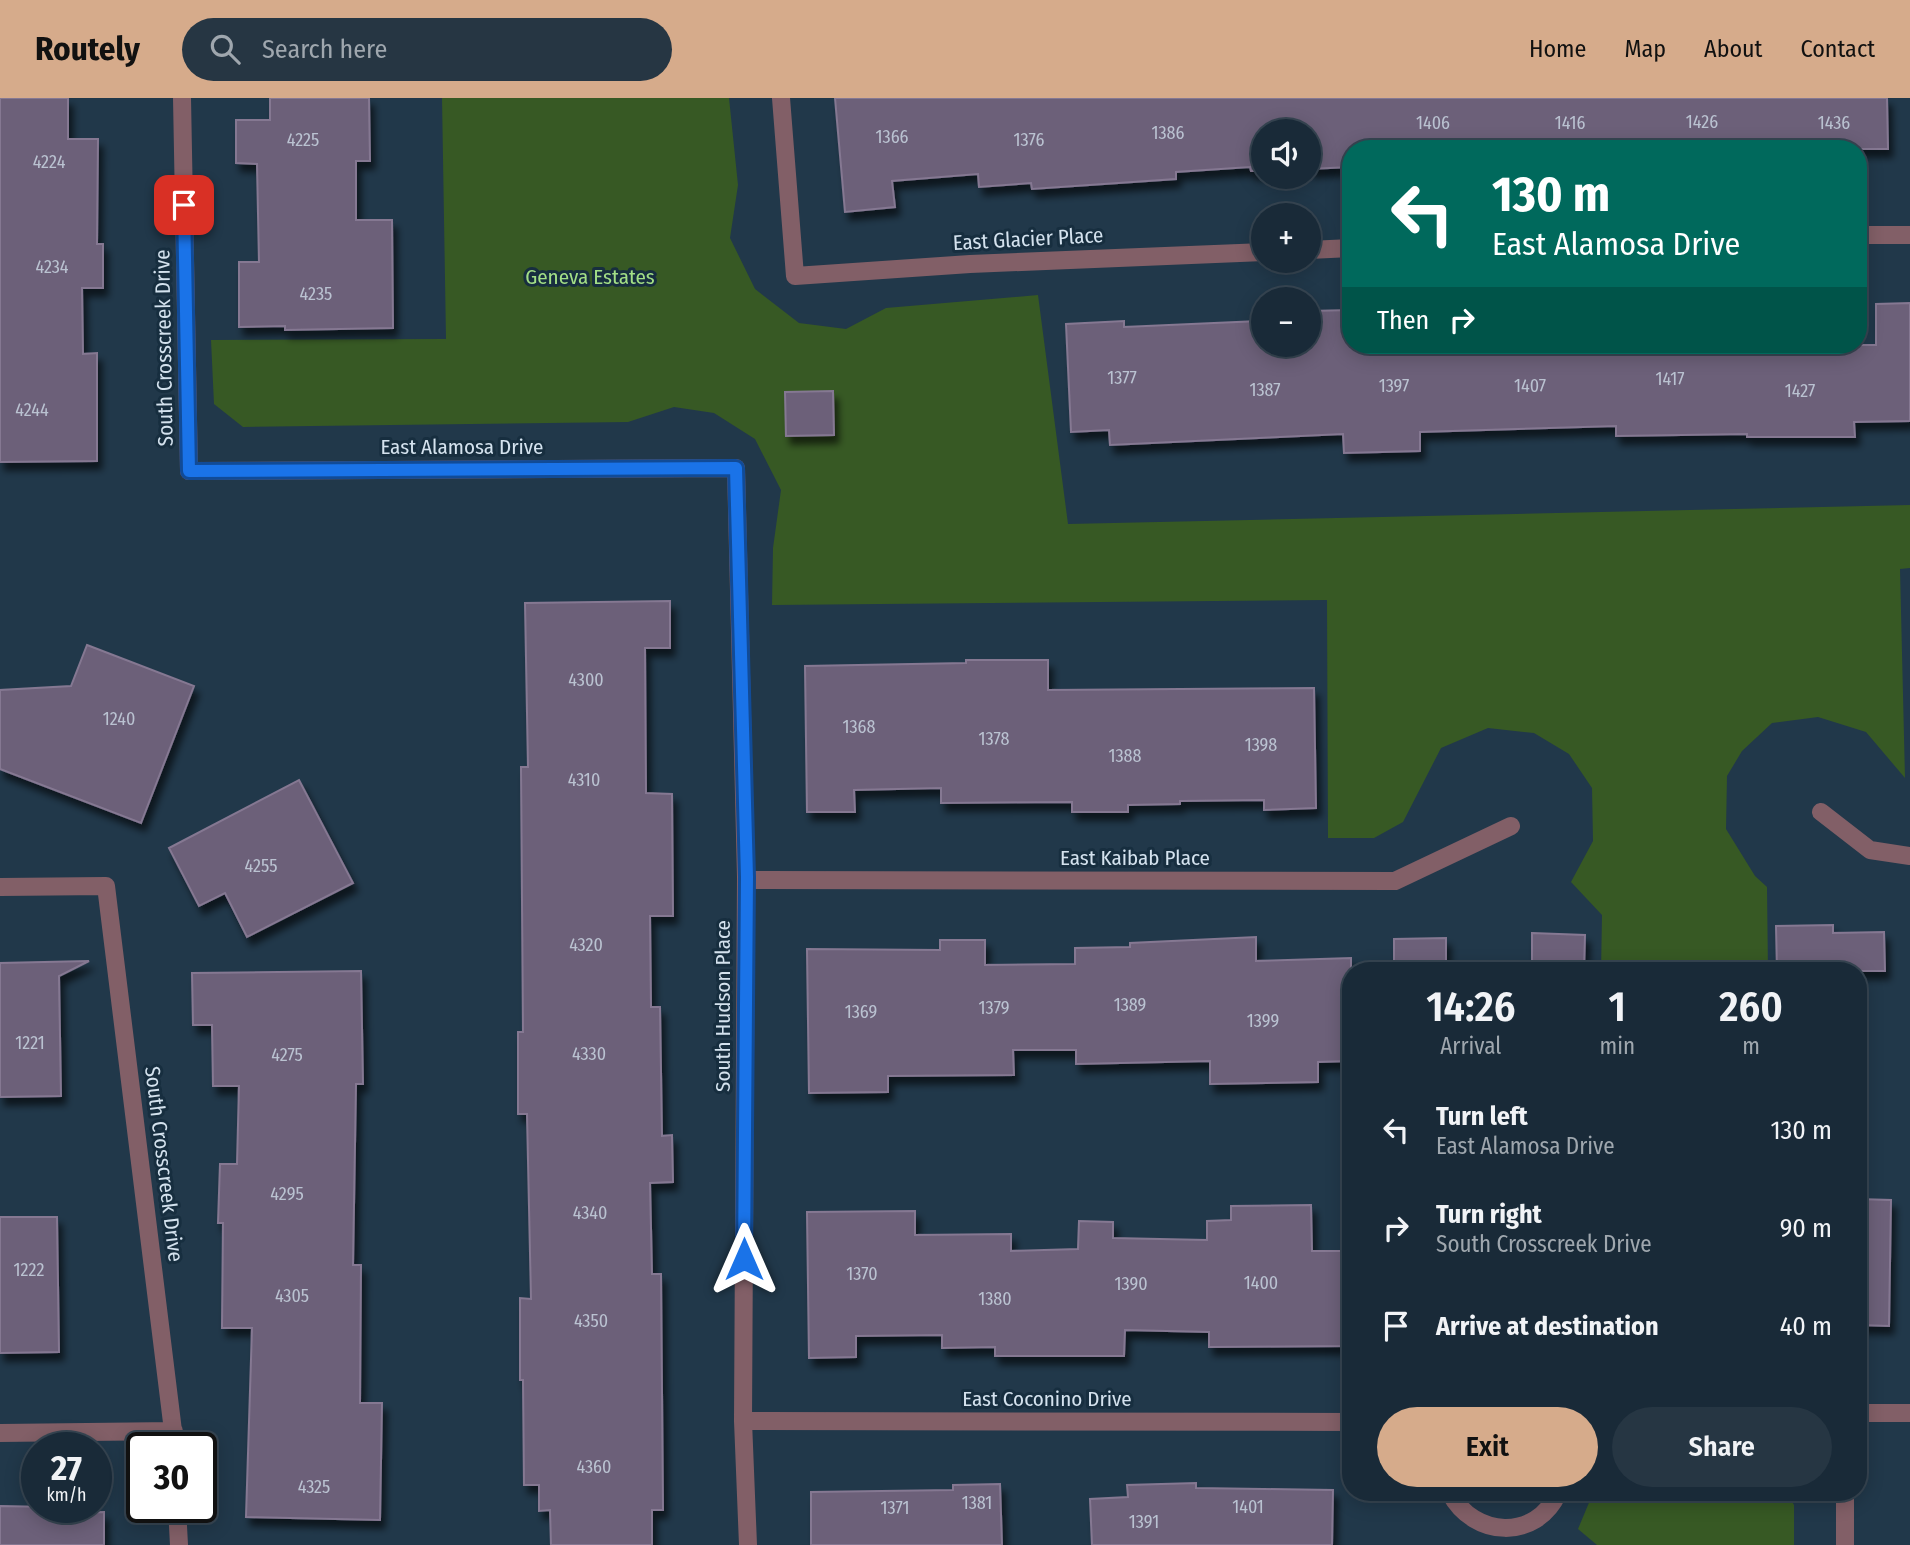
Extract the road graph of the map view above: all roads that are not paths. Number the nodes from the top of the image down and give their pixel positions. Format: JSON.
{"nodes":[{"id":1,"x":183,"y":98,"type":"edge"},
{"id":2,"x":781,"y":98,"type":"edge"},
{"id":3,"x":1910,"y":234,"type":"edge"},
{"id":4,"x":1867,"y":235,"type":"edge"},
{"id":5,"x":1342,"y":248,"type":"edge"},
{"id":6,"x":1321,"y":249,"type":"edge"},
{"id":7,"x":1251,"y":253,"type":"edge"},
{"id":8,"x":736,"y":468,"type":"joint"},
{"id":9,"x":189,"y":471,"type":"joint"},
{"id":10,"x":1821,"y":812,"type":"dead end"},
{"id":11,"x":1511,"y":826,"type":"dead end"},
{"id":12,"x":1910,"y":856,"type":"edge"},
{"id":13,"x":747,"y":880,"type":"junction"},
{"id":14,"x":0,"y":887,"type":"edge"},
{"id":15,"x":1867,"y":1413,"type":"edge"},
{"id":16,"x":1910,"y":1413,"type":"edge"},
{"id":17,"x":743,"y":1422,"type":"junction"},
{"id":18,"x":1342,"y":1422,"type":"edge"},
{"id":19,"x":174,"y":1432,"type":"edge"},
{"id":20,"x":0,"y":1433,"type":"edge"},
{"id":21,"x":126,"y":1437,"type":"edge"},
{"id":22,"x":1456,"y":1501,"type":"edge"},
{"id":23,"x":1555,"y":1501,"type":"edge"},
{"id":24,"x":1845,"y":1501,"type":"edge"},
{"id":25,"x":178,"y":1523,"type":"edge"},
{"id":26,"x":179,"y":1545,"type":"edge"},
{"id":27,"x":748,"y":1545,"type":"edge"},
{"id":28,"x":1845,"y":1545,"type":"edge"}],
"edges":[{"from":1,"to":9,"type":"street","name":"South Crosscreek Drive"},
{"from":2,"to":7,"type":"street","name":"East Glacier Place"},
{"from":3,"to":4,"type":"street"},
{"from":5,"to":6,"type":"street"},
{"from":8,"to":9,"type":"street","name":"East Alamosa Drive"},
{"from":8,"to":13,"type":"street","name":"South Hudson Place"},
{"from":10,"to":12,"type":"street"},
{"from":11,"to":13,"type":"street","name":"East Kaibab Place"},
{"from":13,"to":17,"type":"street","name":"South Hudson Place"},
{"from":14,"to":19,"type":"street","name":"South Crosscreek Drive"},
{"from":15,"to":16,"type":"street"},
{"from":17,"to":18,"type":"street","name":"East Coconino Drive"},
{"from":17,"to":27,"type":"street","name":"South Hudson Place"},
{"from":20,"to":21,"type":"street"},
{"from":22,"to":23,"type":"street"},
{"from":24,"to":28,"type":"street"},
{"from":25,"to":26,"type":"street"}]}
